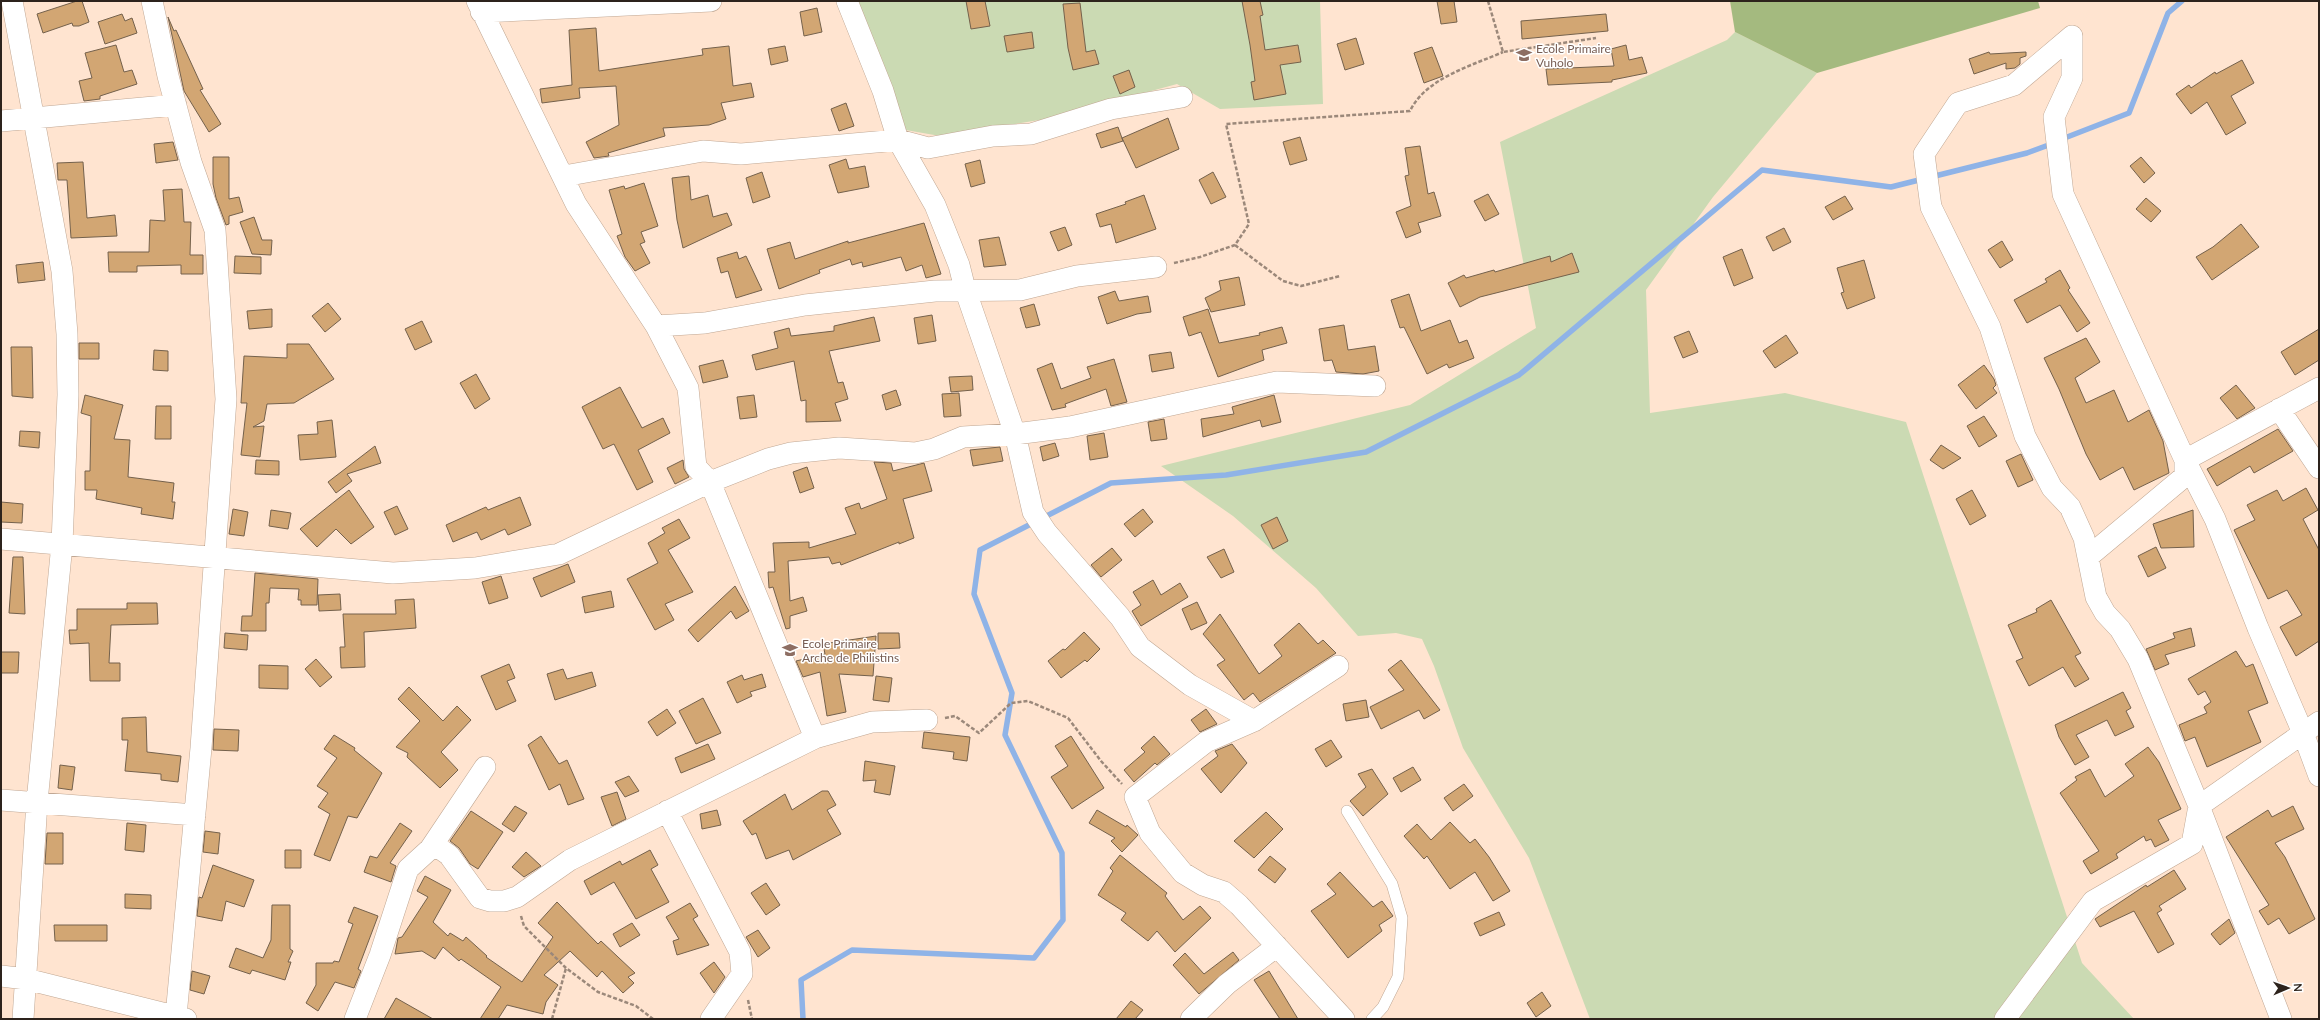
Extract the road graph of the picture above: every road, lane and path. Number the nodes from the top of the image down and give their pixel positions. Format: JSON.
{"nodes":[{"id":1,"x":12,"y":1,"type":"edge"},
{"id":2,"x":152,"y":1,"type":"edge"},
{"id":3,"x":711,"y":1,"type":"edge"},
{"id":4,"x":847,"y":1,"type":"edge"},
{"id":5,"x":1488,"y":1,"type":"edge"},
{"id":6,"x":479,"y":7,"type":"edge"},
{"id":7,"x":1596,"y":38,"type":"dead end"},
{"id":8,"x":1503,"y":52,"type":"junction"},
{"id":9,"x":1182,"y":97,"type":"dead end"},
{"id":10,"x":176,"y":105,"type":"junction"},
{"id":11,"x":34,"y":118,"type":"junction"},
{"id":12,"x":1,"y":121,"type":"edge"},
{"id":13,"x":898,"y":140,"type":"junction"},
{"id":14,"x":564,"y":176,"type":"junction"},
{"id":15,"x":1234,"y":245,"type":"junction"},
{"id":16,"x":1156,"y":267,"type":"joint"},
{"id":17,"x":1340,"y":276,"type":"dead end"},
{"id":18,"x":965,"y":289,"type":"junction"},
{"id":19,"x":656,"y":326,"type":"junction"},
{"id":20,"x":1375,"y":386,"type":"dead end"},
{"id":21,"x":2319,"y":388,"type":"edge"},
{"id":22,"x":2278,"y":409,"type":"junction"},
{"id":23,"x":1015,"y":434,"type":"junction"},
{"id":24,"x":2185,"y":460,"type":"junction"},
{"id":25,"x":2319,"y":468,"type":"edge"},
{"id":26,"x":710,"y":482,"type":"junction"},
{"id":27,"x":1,"y":539,"type":"edge"},
{"id":28,"x":62,"y":544,"type":"junction"},
{"id":29,"x":2088,"y":557,"type":"junction"},
{"id":30,"x":215,"y":558,"type":"junction"},
{"id":31,"x":1338,"y":666,"type":"dead end"},
{"id":32,"x":927,"y":720,"type":"joint"},
{"id":33,"x":1254,"y":721,"type":"junction"},
{"id":34,"x":2311,"y":727,"type":"edge"},
{"id":35,"x":815,"y":738,"type":"junction"},
{"id":36,"x":485,"y":767,"type":"dead end"},
{"id":37,"x":2319,"y":776,"type":"edge"},
{"id":38,"x":1135,"y":797,"type":"junction"},
{"id":39,"x":1,"y":800,"type":"edge"},
{"id":40,"x":37,"y":802,"type":"junction"},
{"id":41,"x":2199,"y":806,"type":"junction"},
{"id":42,"x":667,"y":811,"type":"junction"},
{"id":43,"x":1347,"y":811,"type":"dead end"},
{"id":44,"x":195,"y":815,"type":"junction"},
{"id":45,"x":430,"y":849,"type":"junction"},
{"id":46,"x":517,"y":896,"type":"junction"},
{"id":47,"x":1277,"y":946,"type":"junction"},
{"id":48,"x":566,"y":968,"type":"junction"},
{"id":49,"x":1,"y":976,"type":"edge"},
{"id":50,"x":26,"y":979,"type":"junction"},
{"id":51,"x":181,"y":1018,"type":"edge"},
{"id":52,"x":23,"y":1019,"type":"edge"},
{"id":53,"x":355,"y":1019,"type":"edge"},
{"id":54,"x":552,"y":1019,"type":"edge"},
{"id":55,"x":653,"y":1019,"type":"edge"},
{"id":56,"x":711,"y":1019,"type":"edge"},
{"id":57,"x":1191,"y":1019,"type":"edge"},
{"id":58,"x":1344,"y":1019,"type":"edge"},
{"id":59,"x":1372,"y":1019,"type":"edge"},
{"id":60,"x":2005,"y":1019,"type":"edge"},
{"id":61,"x":2281,"y":1019,"type":"edge"}],
"edges":[{"from":1,"to":11,"type":"street"},
{"from":2,"to":10,"type":"street"},
{"from":3,"to":6,"type":"street"},
{"from":4,"to":13,"type":"street"},
{"from":5,"to":8,"type":"path"},
{"from":6,"to":14,"type":"street"},
{"from":7,"to":8,"type":"path"},
{"from":8,"to":15,"type":"path"},
{"from":9,"to":13,"type":"street"},
{"from":10,"to":11,"type":"street"},
{"from":10,"to":30,"type":"street"},
{"from":11,"to":12,"type":"street"},
{"from":11,"to":28,"type":"street"},
{"from":13,"to":14,"type":"street"},
{"from":13,"to":18,"type":"street"},
{"from":14,"to":19,"type":"street"},
{"from":15,"to":16,"type":"path"},
{"from":15,"to":17,"type":"path"},
{"from":16,"to":18,"type":"street"},
{"from":18,"to":19,"type":"street"},
{"from":18,"to":23,"type":"street"},
{"from":19,"to":26,"type":"street"},
{"from":20,"to":23,"type":"street"},
{"from":21,"to":22,"type":"street"},
{"from":22,"to":24,"type":"street"},
{"from":22,"to":25,"type":"street"},
{"from":23,"to":26,"type":"street"},
{"from":23,"to":33,"type":"street"},
{"from":24,"to":29,"type":"street"},
{"from":24,"to":29,"type":"street"},
{"from":24,"to":34,"type":"street"},
{"from":26,"to":30,"type":"street"},
{"from":26,"to":35,"type":"street"},
{"from":27,"to":28,"type":"street"},
{"from":28,"to":30,"type":"street"},
{"from":28,"to":40,"type":"street"},
{"from":29,"to":41,"type":"street"},
{"from":30,"to":44,"type":"street"},
{"from":31,"to":33,"type":"street"},
{"from":32,"to":35,"type":"street"},
{"from":32,"to":38,"type":"path"},
{"from":33,"to":38,"type":"street"},
{"from":34,"to":37,"type":"street"},
{"from":34,"to":41,"type":"street"},
{"from":35,"to":42,"type":"street"},
{"from":36,"to":45,"type":"street"},
{"from":38,"to":47,"type":"street"},
{"from":39,"to":40,"type":"street"},
{"from":40,"to":44,"type":"street"},
{"from":40,"to":50,"type":"street"},
{"from":41,"to":60,"type":"street"},
{"from":41,"to":61,"type":"street"},
{"from":42,"to":46,"type":"street"},
{"from":42,"to":56,"type":"street"},
{"from":43,"to":59,"type":"lane"},
{"from":44,"to":51,"type":"street"},
{"from":45,"to":46,"type":"street"},
{"from":45,"to":53,"type":"street"},
{"from":46,"to":48,"type":"path"},
{"from":47,"to":57,"type":"street"},
{"from":47,"to":58,"type":"street"},
{"from":48,"to":54,"type":"path"},
{"from":48,"to":55,"type":"path"},
{"from":49,"to":50,"type":"street"},
{"from":50,"to":51,"type":"street"},
{"from":50,"to":52,"type":"street"}]}
